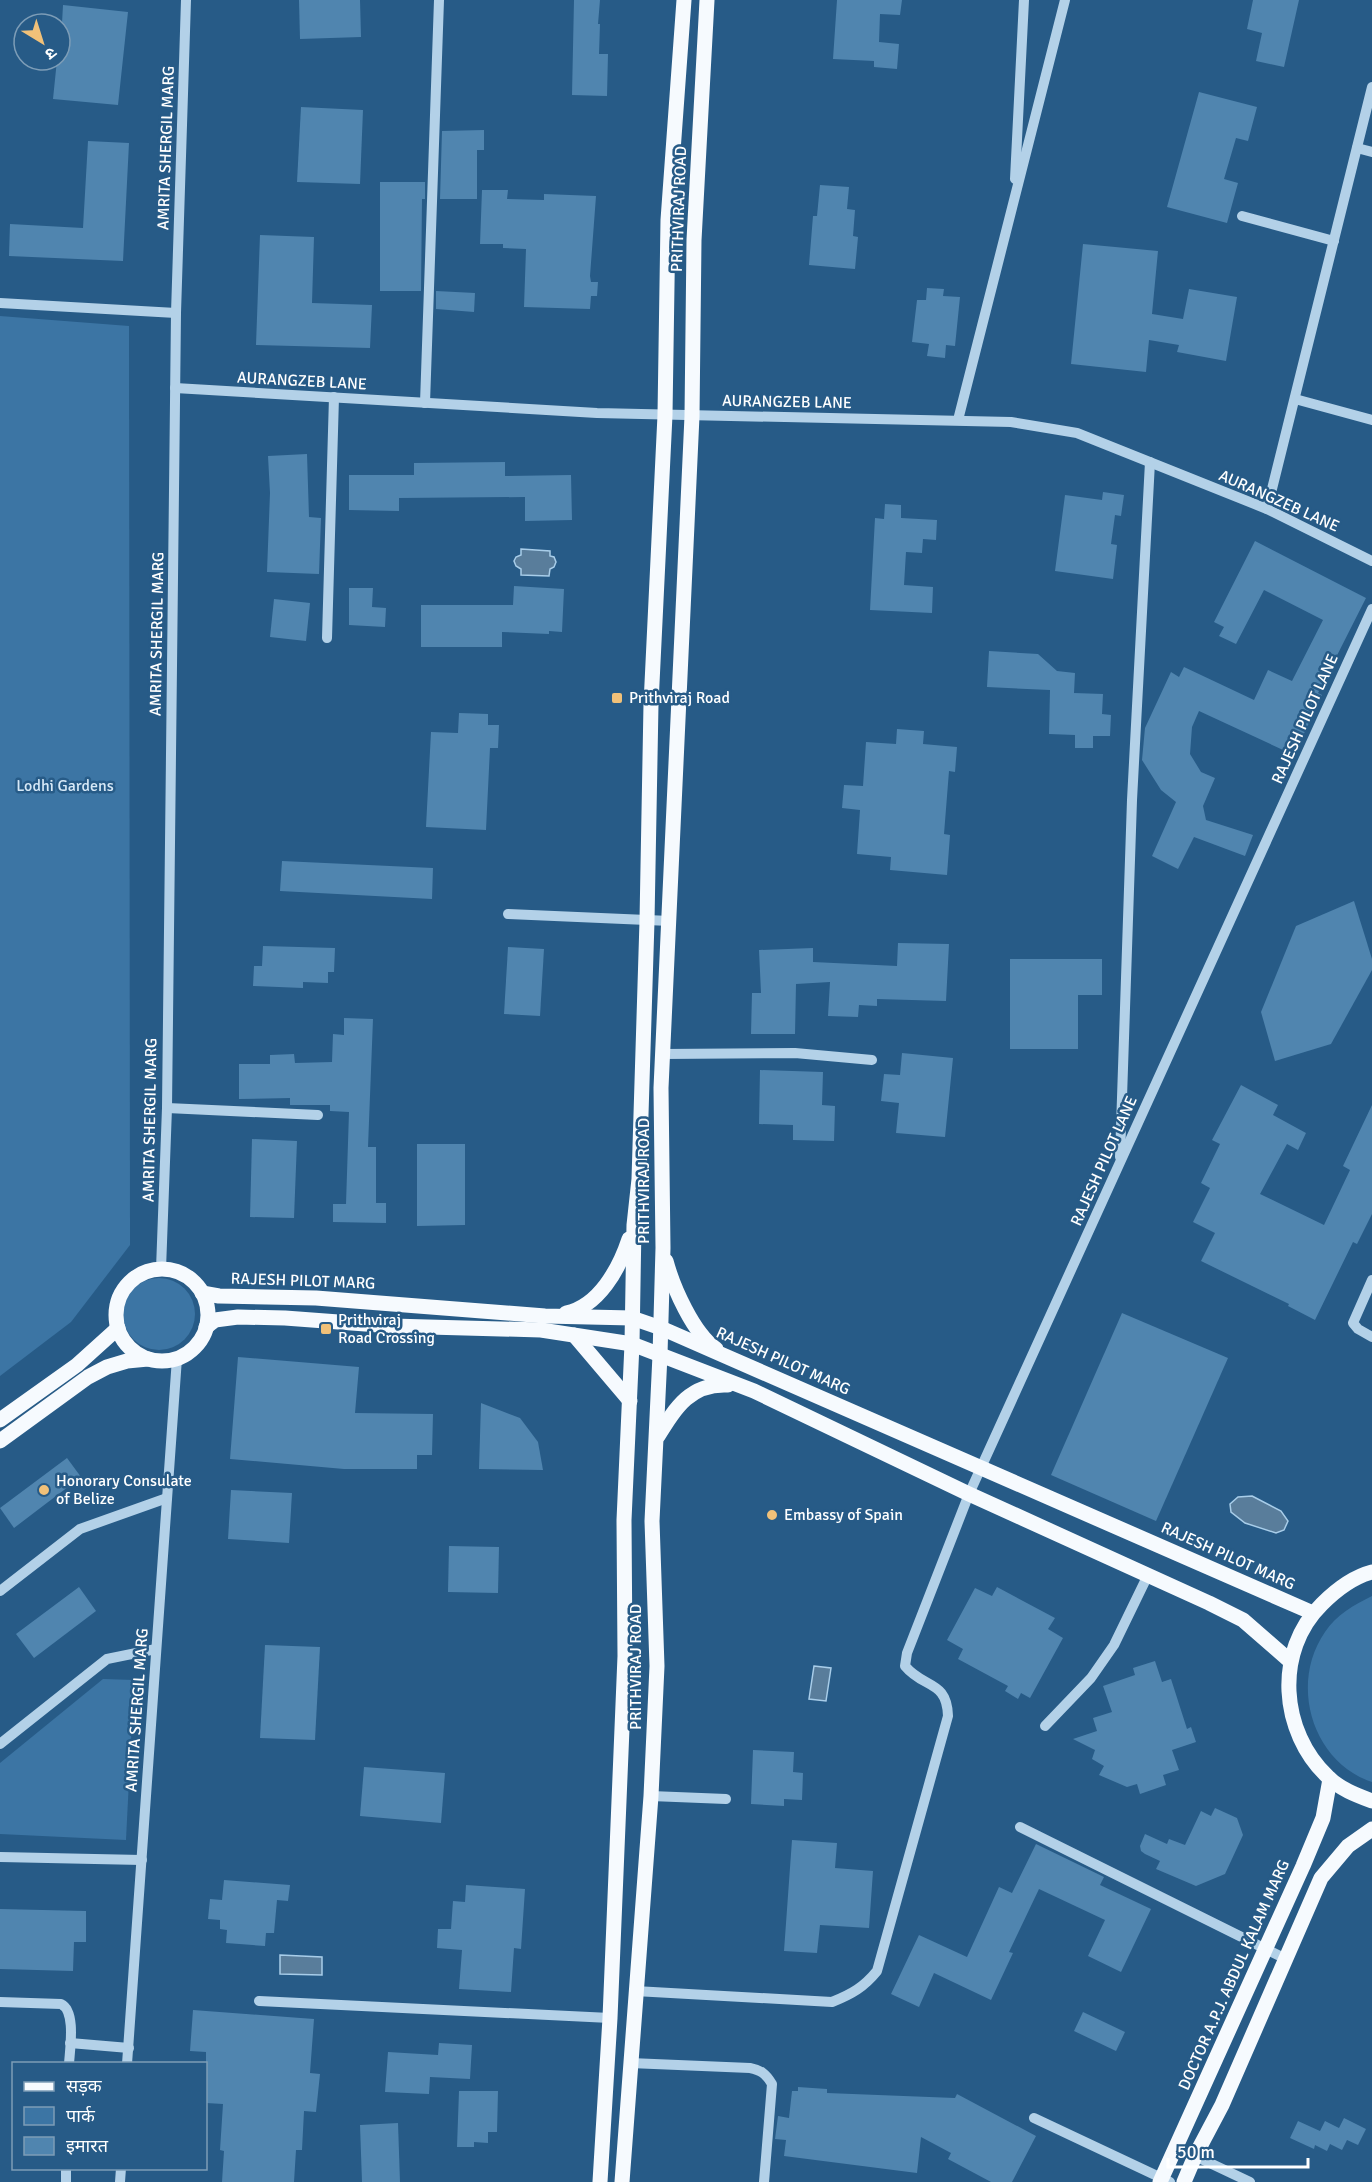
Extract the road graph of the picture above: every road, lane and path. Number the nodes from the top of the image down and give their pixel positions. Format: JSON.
{"nodes":[{"id":1,"x":186,"y":0,"type":"edge"},
{"id":2,"x":439,"y":0,"type":"edge"},
{"id":3,"x":684,"y":0,"type":"edge"},
{"id":4,"x":707,"y":0,"type":"edge"},
{"id":5,"x":1024,"y":0,"type":"edge"},
{"id":6,"x":1065,"y":0,"type":"edge"},
{"id":7,"x":1372,"y":87,"type":"edge"},
{"id":8,"x":1367,"y":132,"type":"edge"},
{"id":9,"x":1357,"y":148,"type":"junction"},
{"id":10,"x":1372,"y":152,"type":"edge"},
{"id":11,"x":1013,"y":203,"type":"junction"},
{"id":12,"x":1242,"y":216,"type":"dead end"},
{"id":13,"x":1334,"y":241,"type":"junction"},
{"id":14,"x":0,"y":303,"type":"edge"},
{"id":15,"x":176,"y":313,"type":"junction"},
{"id":16,"x":175,"y":388,"type":"junction"},
{"id":17,"x":334,"y":398,"type":"junction"},
{"id":18,"x":1295,"y":399,"type":"junction"},
{"id":19,"x":424,"y":403,"type":"junction"},
{"id":20,"x":665,"y":415,"type":"junction"},
{"id":21,"x":692,"y":416,"type":"junction"},
{"id":22,"x":958,"y":420,"type":"junction"},
{"id":23,"x":1372,"y":420,"type":"edge"},
{"id":24,"x":1150,"y":462,"type":"junction"},
{"id":25,"x":1268,"y":509,"type":"junction"},
{"id":26,"x":1372,"y":561,"type":"edge"},
{"id":27,"x":1372,"y":609,"type":"edge"},
{"id":28,"x":327,"y":638,"type":"dead end"},
{"id":29,"x":508,"y":914,"type":"dead end"},
{"id":30,"x":647,"y":921,"type":"junction"},
{"id":31,"x":670,"y":921,"type":"junction"},
{"id":32,"x":663,"y":1053,"type":"junction"},
{"id":33,"x":872,"y":1060,"type":"dead end"},
{"id":34,"x":167,"y":1108,"type":"junction"},
{"id":35,"x":318,"y":1114,"type":"dead end"},
{"id":36,"x":1120,"y":1163,"type":"junction"},
{"id":37,"x":634,"y":1225,"type":"junction"},
{"id":38,"x":663,"y":1248,"type":"junction"},
{"id":39,"x":161,"y":1269,"type":"junction"},
{"id":40,"x":1372,"y":1280,"type":"edge"},
{"id":41,"x":202,"y":1293,"type":"junction"},
{"id":42,"x":545,"y":1316,"type":"junction"},
{"id":43,"x":632,"y":1318,"type":"junction"},
{"id":44,"x":206,"y":1327,"type":"junction"},
{"id":45,"x":118,"y":1328,"type":"junction"},
{"id":46,"x":661,"y":1328,"type":"junction"},
{"id":47,"x":574,"y":1335,"type":"junction"},
{"id":48,"x":1372,"y":1337,"type":"edge"},
{"id":49,"x":633,"y":1344,"type":"junction"},
{"id":50,"x":660,"y":1355,"type":"junction"},
{"id":51,"x":728,"y":1357,"type":"junction"},
{"id":52,"x":177,"y":1358,"type":"junction"},
{"id":53,"x":148,"y":1359,"type":"junction"},
{"id":54,"x":754,"y":1391,"type":"junction"},
{"id":55,"x":630,"y":1401,"type":"junction"},
{"id":56,"x":0,"y":1420,"type":"edge"},
{"id":57,"x":656,"y":1438,"type":"junction"},
{"id":58,"x":0,"y":1441,"type":"edge"},
{"id":59,"x":981,"y":1468,"type":"junction"},
{"id":60,"x":969,"y":1494,"type":"junction"},
{"id":61,"x":167,"y":1498,"type":"junction"},
{"id":62,"x":1372,"y":1572,"type":"edge"},
{"id":63,"x":1148,"y":1575,"type":"junction"},
{"id":64,"x":0,"y":1591,"type":"edge"},
{"id":65,"x":1313,"y":1613,"type":"junction"},
{"id":66,"x":156,"y":1649,"type":"junction"},
{"id":67,"x":1290,"y":1661,"type":"junction"},
{"id":68,"x":1045,"y":1726,"type":"dead end"},
{"id":69,"x":0,"y":1744,"type":"edge"},
{"id":70,"x":1330,"y":1779,"type":"junction"},
{"id":71,"x":651,"y":1796,"type":"junction"},
{"id":72,"x":726,"y":1799,"type":"dead end"},
{"id":73,"x":1372,"y":1802,"type":"edge"},
{"id":74,"x":1020,"y":1827,"type":"dead end"},
{"id":75,"x":1372,"y":1829,"type":"edge"},
{"id":76,"x":0,"y":1857,"type":"edge"},
{"id":77,"x":142,"y":1860,"type":"junction"},
{"id":78,"x":1264,"y":1949,"type":"junction"},
{"id":79,"x":1286,"y":1959,"type":"junction"},
{"id":80,"x":635,"y":1991,"type":"junction"},
{"id":81,"x":259,"y":2001,"type":"dead end"},
{"id":82,"x":0,"y":2002,"type":"edge"},
{"id":83,"x":610,"y":2018,"type":"junction"},
{"id":84,"x":70,"y":2043,"type":"junction"},
{"id":85,"x":129,"y":2048,"type":"junction"},
{"id":86,"x":69,"y":2062,"type":"edge"},
{"id":87,"x":128,"y":2062,"type":"edge"},
{"id":88,"x":630,"y":2063,"type":"junction"},
{"id":89,"x":1034,"y":2118,"type":"dead end"},
{"id":90,"x":1195,"y":2156,"type":"junction"},
{"id":91,"x":1164,"y":2181,"type":"edge"},
{"id":92,"x":600,"y":2182,"type":"edge"},
{"id":93,"x":622,"y":2182,"type":"edge"},
{"id":94,"x":764,"y":2182,"type":"edge"},
{"id":95,"x":1184,"y":2182,"type":"edge"},
{"id":96,"x":1250,"y":2182,"type":"edge"}],
"edges":[{"from":1,"to":15,"type":"street","name":"AMRITA SHERGIL MARG"},
{"from":2,"to":19,"type":"street"},
{"from":3,"to":20,"type":"main road","name":"PRITHVIRAJ ROAD"},
{"from":4,"to":21,"type":"main road","name":"PRITHVIRAJ ROAD"},
{"from":5,"to":11,"type":"street"},
{"from":6,"to":11,"type":"street"},
{"from":7,"to":8,"type":"street"},
{"from":8,"to":9,"type":"street"},
{"from":9,"to":10,"type":"street"},
{"from":9,"to":13,"type":"street"},
{"from":11,"to":22,"type":"street"},
{"from":12,"to":13,"type":"street"},
{"from":13,"to":18,"type":"street"},
{"from":14,"to":15,"type":"street"},
{"from":15,"to":16,"type":"street","name":"AMRITA SHERGIL MARG"},
{"from":16,"to":17,"type":"street","name":"AURANGZEB LANE"},
{"from":16,"to":34,"type":"street","name":"AMRITA SHERGIL MARG"},
{"from":17,"to":19,"type":"street","name":"AURANGZEB LANE"},
{"from":17,"to":28,"type":"street"},
{"from":18,"to":23,"type":"street"},
{"from":18,"to":25,"type":"street"},
{"from":19,"to":20,"type":"street","name":"AURANGZEB LANE"},
{"from":20,"to":21,"type":"street","name":"AURANGZEB LANE"},
{"from":20,"to":30,"type":"main road","name":"PRITHVIRAJ ROAD"},
{"from":21,"to":22,"type":"street","name":"AURANGZEB LANE"},
{"from":21,"to":31,"type":"main road","name":"PRITHVIRAJ ROAD"},
{"from":22,"to":24,"type":"street","name":"AURANGZEB LANE"},
{"from":24,"to":25,"type":"street","name":"AURANGZEB LANE"},
{"from":24,"to":36,"type":"street"},
{"from":25,"to":26,"type":"street","name":"AURANGZEB LANE"},
{"from":27,"to":36,"type":"street","name":"RAJESH PILOT LANE"},
{"from":29,"to":30,"type":"street"},
{"from":30,"to":31,"type":"street"},
{"from":30,"to":37,"type":"main road","name":"PRITHVIRAJ ROAD"},
{"from":31,"to":32,"type":"main road","name":"PRITHVIRAJ ROAD"},
{"from":32,"to":33,"type":"street"},
{"from":32,"to":38,"type":"main road","name":"PRITHVIRAJ ROAD"},
{"from":34,"to":35,"type":"street"},
{"from":34,"to":39,"type":"street","name":"AMRITA SHERGIL MARG"},
{"from":36,"to":59,"type":"street","name":"RAJESH PILOT LANE"},
{"from":37,"to":42,"type":"main road"},
{"from":37,"to":43,"type":"main road","name":"PRITHVIRAJ ROAD"},
{"from":38,"to":46,"type":"main road","name":"PRITHVIRAJ ROAD"},
{"from":38,"to":51,"type":"main road"},
{"from":39,"to":41,"type":"main road"},
{"from":39,"to":45,"type":"main road"},
{"from":40,"to":48,"type":"street"},
{"from":41,"to":42,"type":"main road","name":"RAJESH PILOT MARG"},
{"from":41,"to":44,"type":"main road"},
{"from":42,"to":43,"type":"main road","name":"RAJESH PILOT MARG"},
{"from":43,"to":46,"type":"main road","name":"RAJESH PILOT MARG"},
{"from":43,"to":49,"type":"main road","name":"PRITHVIRAJ ROAD"},
{"from":44,"to":47,"type":"main road"},
{"from":44,"to":52,"type":"main road"},
{"from":45,"to":53,"type":"main road"},
{"from":45,"to":56,"type":"main road"},
{"from":46,"to":50,"type":"main road","name":"PRITHVIRAJ ROAD"},
{"from":46,"to":51,"type":"main road","name":"RAJESH PILOT MARG"},
{"from":47,"to":49,"type":"main road"},
{"from":47,"to":55,"type":"main road"},
{"from":49,"to":50,"type":"main road"},
{"from":49,"to":55,"type":"main road","name":"PRITHVIRAJ ROAD"},
{"from":50,"to":54,"type":"main road"},
{"from":50,"to":57,"type":"main road","name":"PRITHVIRAJ ROAD"},
{"from":51,"to":59,"type":"main road","name":"RAJESH PILOT MARG"},
{"from":52,"to":53,"type":"main road"},
{"from":52,"to":61,"type":"street","name":"AMRITA SHERGIL MARG"},
{"from":53,"to":58,"type":"main road"},
{"from":54,"to":57,"type":"main road"},
{"from":54,"to":60,"type":"main road"},
{"from":55,"to":83,"type":"main road","name":"PRITHVIRAJ ROAD"},
{"from":57,"to":71,"type":"main road","name":"PRITHVIRAJ ROAD"},
{"from":59,"to":60,"type":"street","name":"RAJESH PILOT LANE"},
{"from":59,"to":65,"type":"main road","name":"RAJESH PILOT MARG"},
{"from":60,"to":63,"type":"main road"},
{"from":60,"to":80,"type":"street","name":"RAJESH PILOT LANE"},
{"from":61,"to":64,"type":"street"},
{"from":61,"to":66,"type":"street","name":"AMRITA SHERGIL MARG"},
{"from":62,"to":65,"type":"main road"},
{"from":63,"to":67,"type":"main road"},
{"from":63,"to":68,"type":"street"},
{"from":65,"to":67,"type":"main road"},
{"from":66,"to":69,"type":"street"},
{"from":66,"to":77,"type":"street","name":"AMRITA SHERGIL MARG"},
{"from":67,"to":70,"type":"main road"},
{"from":70,"to":73,"type":"main road"},
{"from":70,"to":78,"type":"main road","name":"DOCTOR A.P.J. ABDUL KALAM MARG"},
{"from":71,"to":72,"type":"street"},
{"from":71,"to":80,"type":"main road","name":"PRITHVIRAJ ROAD"},
{"from":74,"to":78,"type":"street"},
{"from":75,"to":79,"type":"main road"},
{"from":76,"to":77,"type":"street"},
{"from":77,"to":85,"type":"street","name":"AMRITA SHERGIL MARG"},
{"from":78,"to":79,"type":"street"},
{"from":78,"to":91,"type":"main road","name":"DOCTOR A.P.J. ABDUL KALAM MARG"},
{"from":79,"to":90,"type":"main road"},
{"from":80,"to":88,"type":"main road","name":"PRITHVIRAJ ROAD"},
{"from":81,"to":83,"type":"street"},
{"from":82,"to":84,"type":"street"},
{"from":83,"to":92,"type":"main road","name":"PRITHVIRAJ ROAD"},
{"from":84,"to":85,"type":"street"},
{"from":84,"to":86,"type":"street"},
{"from":85,"to":87,"type":"street","name":"AMRITA SHERGIL MARG"},
{"from":88,"to":93,"type":"main road","name":"PRITHVIRAJ ROAD"},
{"from":88,"to":94,"type":"street"},
{"from":89,"to":91,"type":"street"},
{"from":90,"to":95,"type":"main road"},
{"from":90,"to":96,"type":"street"}]}
